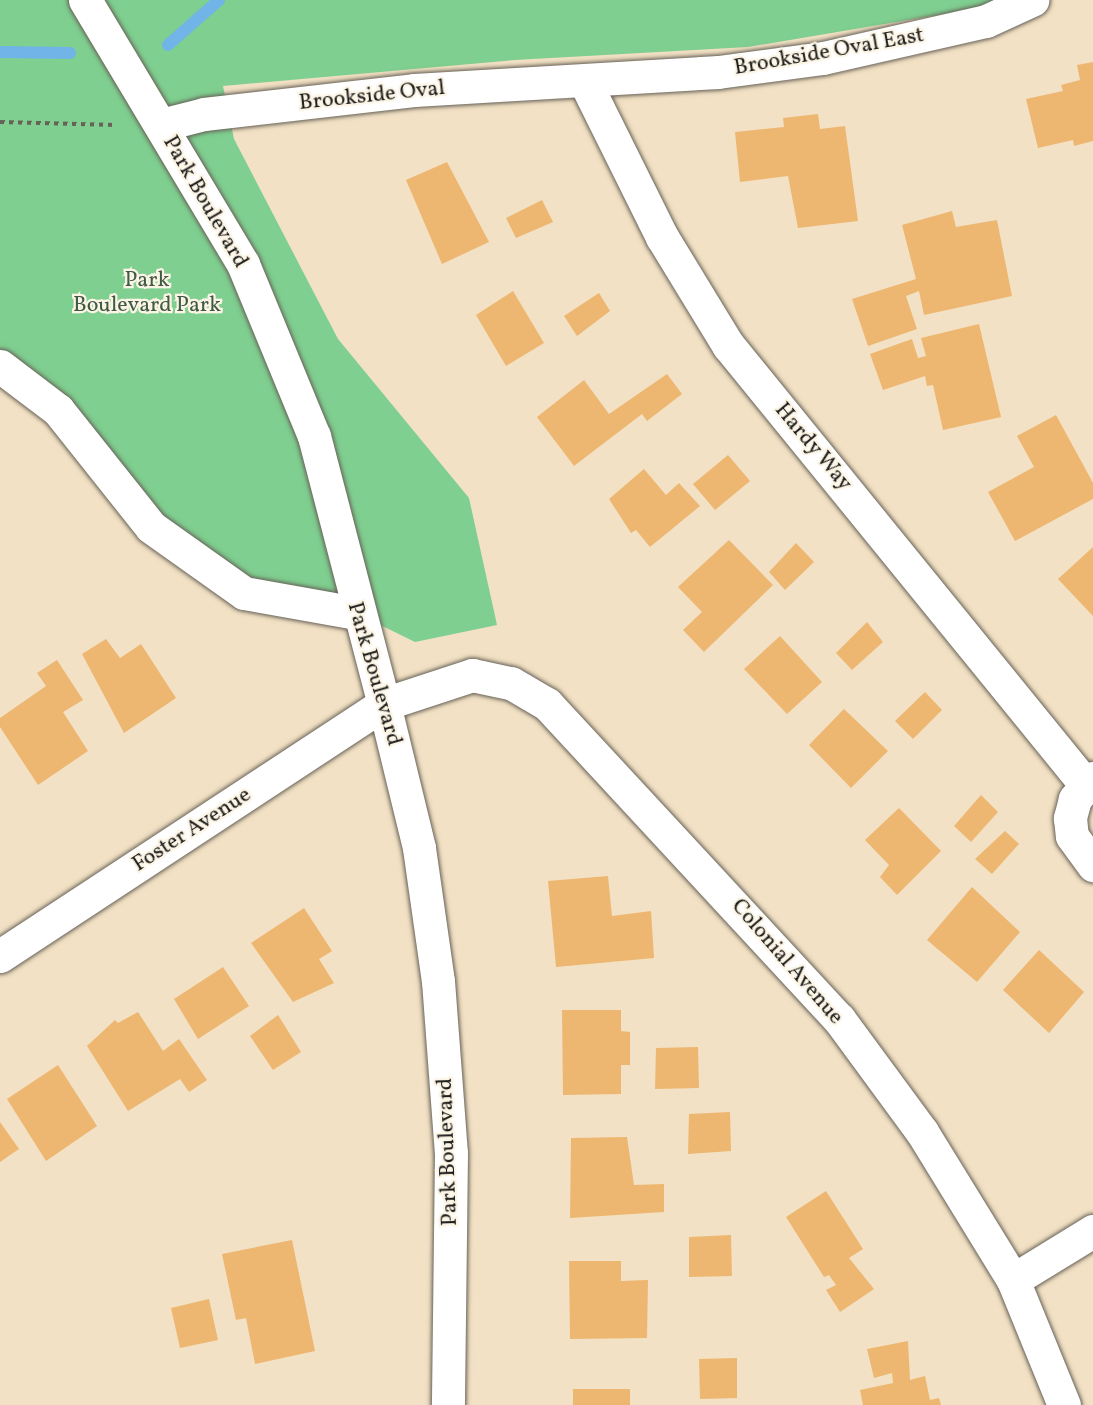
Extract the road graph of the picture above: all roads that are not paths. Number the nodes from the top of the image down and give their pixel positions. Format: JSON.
{"nodes":[{"id":1,"x":85,"y":0,"type":"edge"},
{"id":2,"x":1032,"y":0,"type":"edge"},
{"id":3,"x":585,"y":82,"type":"junction"},
{"id":4,"x":160,"y":125,"type":"junction"},
{"id":5,"x":0,"y":366,"type":"edge"},
{"id":6,"x":356,"y":613,"type":"junction"},
{"id":7,"x":384,"y":704,"type":"junction"},
{"id":8,"x":1089,"y":781,"type":"edge"},
{"id":9,"x":1093,"y":865,"type":"edge"},
{"id":10,"x":0,"y":956,"type":"edge"},
{"id":11,"x":1093,"y":1231,"type":"edge"},
{"id":12,"x":1013,"y":1280,"type":"junction"},
{"id":13,"x":448,"y":1405,"type":"edge"},
{"id":14,"x":1064,"y":1405,"type":"edge"}],
"edges":[{"from":1,"to":4,"type":"street","name":"Park Boulevard"},
{"from":2,"to":3,"type":"street","name":"Brookside Oval East"},
{"from":3,"to":4,"type":"street","name":"Brookside Oval"},
{"from":3,"to":8,"type":"street","name":"Hardy Way"},
{"from":4,"to":6,"type":"street","name":"Park Boulevard"},
{"from":5,"to":6,"type":"street"},
{"from":6,"to":7,"type":"street","name":"Park Boulevard"},
{"from":7,"to":10,"type":"street","name":"Foster Avenue"},
{"from":7,"to":12,"type":"street","name":"Colonial Avenue"},
{"from":7,"to":13,"type":"street","name":"Park Boulevard"},
{"from":8,"to":9,"type":"street","name":"Hardy Way"},
{"from":11,"to":12,"type":"street"},
{"from":12,"to":14,"type":"street","name":"Colonial Avenue"}]}
